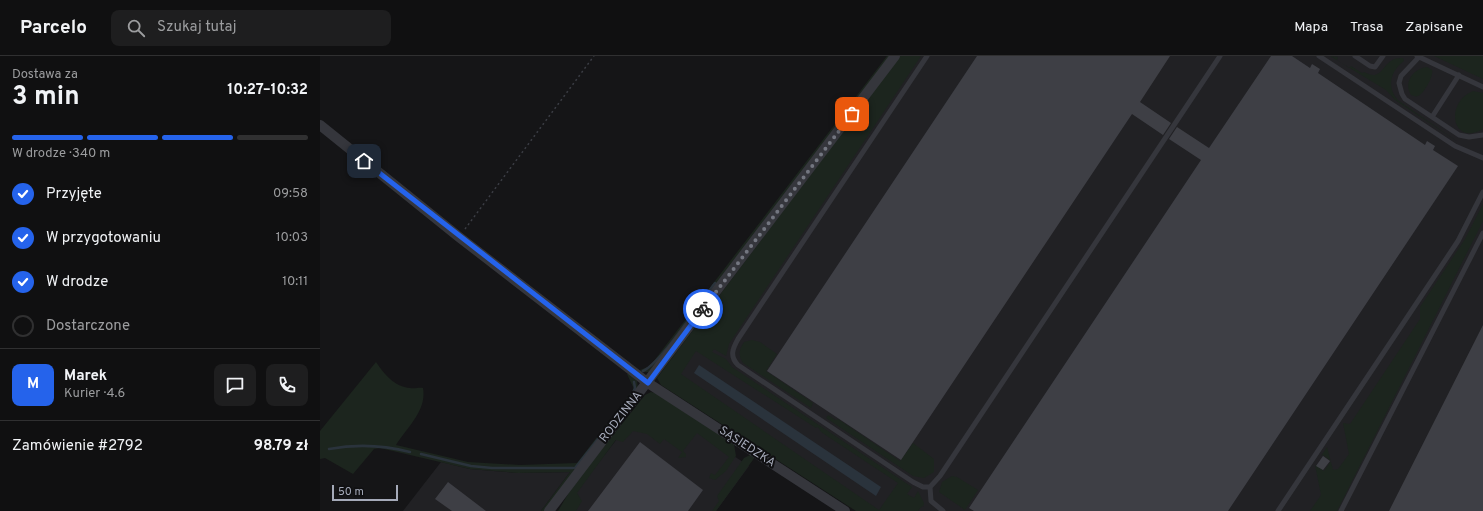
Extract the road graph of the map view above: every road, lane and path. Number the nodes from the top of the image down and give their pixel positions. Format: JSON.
{"nodes":[{"id":1,"x":594,"y":56,"type":"edge"},
{"id":2,"x":895,"y":56,"type":"edge"},
{"id":3,"x":927,"y":56,"type":"edge"},
{"id":4,"x":1220,"y":56,"type":"edge"},
{"id":5,"x":1319,"y":56,"type":"edge"},
{"id":6,"x":1355,"y":56,"type":"edge"},
{"id":7,"x":1383,"y":56,"type":"edge"},
{"id":8,"x":1418,"y":56,"type":"edge"},
{"id":9,"x":1459,"y":75,"type":"junction"},
{"id":10,"x":1483,"y":87,"type":"edge"},
{"id":11,"x":1432,"y":117,"type":"junction"},
{"id":12,"x":320,"y":125,"type":"edge"},
{"id":13,"x":1483,"y":136,"type":"edge"},
{"id":14,"x":1483,"y":158,"type":"edge"},
{"id":15,"x":1483,"y":192,"type":"edge"},
{"id":16,"x":1483,"y":232,"type":"edge"},
{"id":17,"x":459,"y":237,"type":"junction"},
{"id":18,"x":648,"y":383,"type":"junction"},
{"id":19,"x":930,"y":487,"type":"junction"},
{"id":20,"x":549,"y":511,"type":"edge"},
{"id":21,"x":845,"y":511,"type":"edge"},
{"id":22,"x":943,"y":511,"type":"edge"},
{"id":23,"x":1278,"y":511,"type":"edge"},
{"id":24,"x":1342,"y":511,"type":"edge"}],
"edges":[{"from":1,"to":17,"type":"path"},
{"from":2,"to":18,"type":"street","name":"RODZINNA"},
{"from":3,"to":19,"type":"lane"},
{"from":4,"to":19,"type":"lane"},
{"from":5,"to":14,"type":"lane"},
{"from":6,"to":7,"type":"lane"},
{"from":8,"to":9,"type":"lane"},
{"from":8,"to":11,"type":"lane"},
{"from":9,"to":10,"type":"lane"},
{"from":9,"to":11,"type":"lane"},
{"from":11,"to":13,"type":"lane"},
{"from":12,"to":17,"type":"street","name":"SĄSIEDZKA"},
{"from":15,"to":23,"type":"lane"},
{"from":16,"to":24,"type":"lane"},
{"from":17,"to":18,"type":"street","name":"SĄSIEDZKA"},
{"from":18,"to":20,"type":"street","name":"RODZINNA"},
{"from":18,"to":21,"type":"street","name":"SĄSIEDZKA"},
{"from":19,"to":22,"type":"lane"}]}
